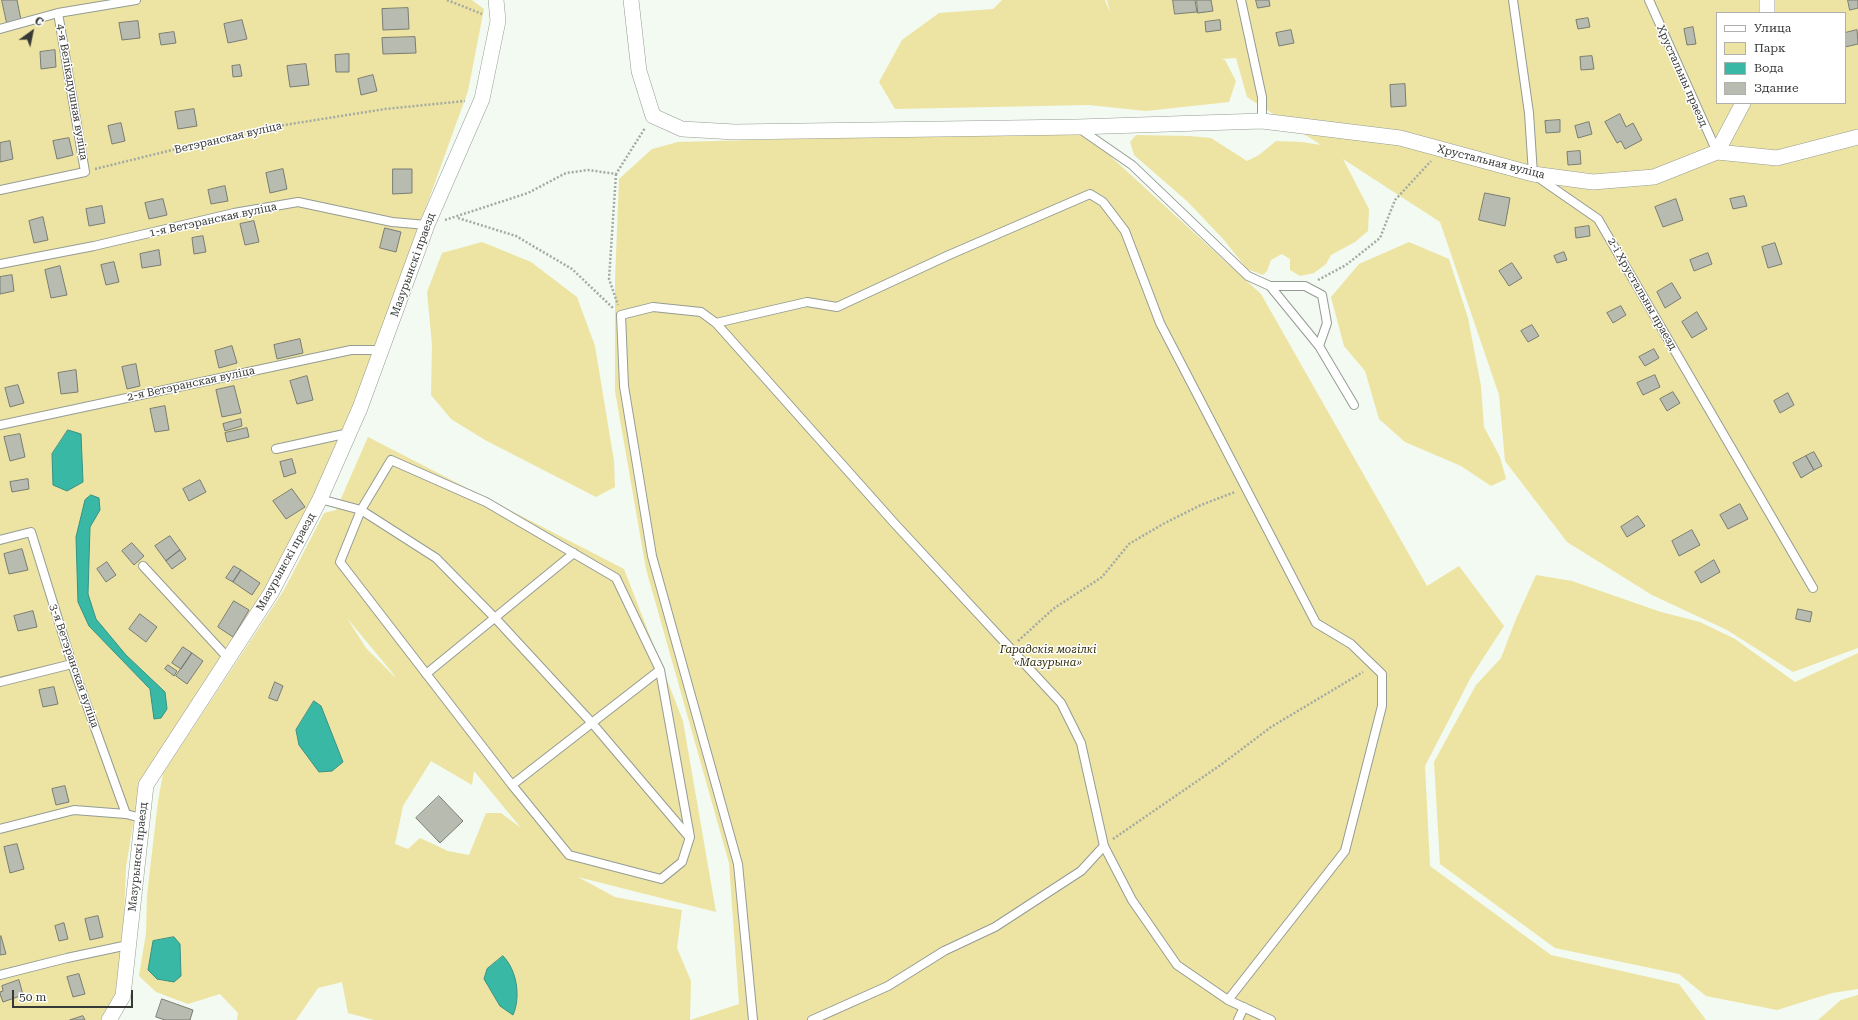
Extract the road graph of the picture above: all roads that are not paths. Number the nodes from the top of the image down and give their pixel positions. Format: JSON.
{"nodes":[{"id":1,"x":136,"y":0,"type":"edge"},
{"id":2,"x":496,"y":0,"type":"edge"},
{"id":3,"x":631,"y":0,"type":"edge"},
{"id":4,"x":1241,"y":0,"type":"edge"},
{"id":5,"x":1513,"y":0,"type":"edge"},
{"id":6,"x":1648,"y":0,"type":"edge"},
{"id":7,"x":1767,"y":0,"type":"edge"},
{"id":8,"x":1767,"y":12,"type":"edge"},
{"id":9,"x":58,"y":13,"type":"junction"},
{"id":10,"x":0,"y":29,"type":"edge"},
{"id":11,"x":1742,"y":104,"type":"edge"},
{"id":12,"x":1262,"y":121,"type":"junction"},
{"id":13,"x":1077,"y":127,"type":"junction"},
{"id":14,"x":1858,"y":137,"type":"edge"},
{"id":15,"x":1717,"y":152,"type":"junction"},
{"id":16,"x":1533,"y":174,"type":"junction"},
{"id":17,"x":0,"y":190,"type":"edge"},
{"id":18,"x":427,"y":225,"type":"junction"},
{"id":19,"x":0,"y":264,"type":"edge"},
{"id":20,"x":1270,"y":286,"type":"junction"},
{"id":21,"x":716,"y":323,"type":"junction"},
{"id":22,"x":1319,"y":346,"type":"junction"},
{"id":23,"x":382,"y":350,"type":"junction"},
{"id":24,"x":1354,"y":405,"type":"dead end"},
{"id":25,"x":0,"y":425,"type":"edge"},
{"id":26,"x":350,"y":433,"type":"junction"},
{"id":27,"x":276,"y":449,"type":"dead end"},
{"id":28,"x":320,"y":499,"type":"junction"},
{"id":29,"x":361,"y":510,"type":"junction"},
{"id":30,"x":0,"y":540,"type":"edge"},
{"id":31,"x":574,"y":553,"type":"junction"},
{"id":32,"x":143,"y":566,"type":"dead end"},
{"id":33,"x":1813,"y":588,"type":"dead end"},
{"id":34,"x":496,"y":619,"type":"junction"},
{"id":35,"x":228,"y":658,"type":"junction"},
{"id":36,"x":72,"y":664,"type":"junction"},
{"id":37,"x":660,"y":670,"type":"junction"},
{"id":38,"x":426,"y":674,"type":"junction"},
{"id":39,"x":0,"y":682,"type":"edge"},
{"id":40,"x":592,"y":723,"type":"junction"},
{"id":41,"x":512,"y":785,"type":"junction"},
{"id":42,"x":126,"y":814,"type":"junction"},
{"id":43,"x":141,"y":818,"type":"junction"},
{"id":44,"x":0,"y":829,"type":"edge"},
{"id":45,"x":690,"y":837,"type":"junction"},
{"id":46,"x":1104,"y":846,"type":"junction"},
{"id":47,"x":128,"y":945,"type":"junction"},
{"id":48,"x":0,"y":975,"type":"edge"},
{"id":49,"x":1228,"y":1000,"type":"junction"},
{"id":50,"x":1244,"y":1007,"type":"junction"},
{"id":51,"x":109,"y":1020,"type":"edge"},
{"id":52,"x":753,"y":1020,"type":"edge"},
{"id":53,"x":812,"y":1020,"type":"edge"},
{"id":54,"x":1238,"y":1020,"type":"edge"},
{"id":55,"x":1272,"y":1020,"type":"edge"}],
"edges":[{"from":1,"to":9,"type":"lane"},
{"from":2,"to":18,"type":"street","name":"Мазурынскі праезд"},
{"from":3,"to":13,"type":"street","name":"Хрустальная вуліца"},
{"from":4,"to":12,"type":"lane"},
{"from":5,"to":16,"type":"lane"},
{"from":6,"to":15,"type":"lane","name":"Хрустальны праезд"},
{"from":7,"to":8,"type":"street"},
{"from":9,"to":10,"type":"lane"},
{"from":9,"to":17,"type":"lane","name":"4-я Велікадушная вуліца"},
{"from":11,"to":15,"type":"street"},
{"from":12,"to":13,"type":"street","name":"Хрустальная вуліца"},
{"from":12,"to":16,"type":"street","name":"Хрустальная вуліца"},
{"from":13,"to":20,"type":"lane"},
{"from":14,"to":15,"type":"street","name":"Хрустальная вуліца"},
{"from":15,"to":16,"type":"street","name":"Хрустальная вуліца"},
{"from":16,"to":33,"type":"lane","name":"2-і Хрустальны праезд"},
{"from":18,"to":19,"type":"lane","name":"1-я Ветэранская вуліца"},
{"from":18,"to":23,"type":"street","name":"Мазурынскі праезд"},
{"from":20,"to":22,"type":"lane"},
{"from":20,"to":22,"type":"lane"},
{"from":21,"to":46,"type":"lane"},
{"from":21,"to":49,"type":"lane"},
{"from":21,"to":52,"type":"lane"},
{"from":22,"to":24,"type":"lane"},
{"from":23,"to":25,"type":"lane","name":"2-я Ветэранская вуліца"},
{"from":23,"to":26,"type":"street","name":"Мазурынскі праезд"},
{"from":26,"to":27,"type":"lane"},
{"from":26,"to":28,"type":"street","name":"Мазурынскі праезд"},
{"from":28,"to":29,"type":"lane"},
{"from":28,"to":35,"type":"street","name":"Мазурынскі праезд"},
{"from":29,"to":31,"type":"lane"},
{"from":29,"to":34,"type":"lane"},
{"from":29,"to":38,"type":"lane"},
{"from":30,"to":36,"type":"lane","name":"3-я Ветэранская вуліца"},
{"from":31,"to":34,"type":"lane"},
{"from":31,"to":37,"type":"lane"},
{"from":32,"to":35,"type":"lane"},
{"from":34,"to":38,"type":"lane"},
{"from":34,"to":40,"type":"lane"},
{"from":35,"to":43,"type":"street","name":"Мазурынскі праезд"},
{"from":36,"to":39,"type":"lane"},
{"from":36,"to":42,"type":"lane","name":"3-я Ветэранская вуліца"},
{"from":37,"to":40,"type":"lane"},
{"from":37,"to":45,"type":"lane"},
{"from":38,"to":41,"type":"lane"},
{"from":40,"to":41,"type":"lane"},
{"from":40,"to":45,"type":"lane"},
{"from":41,"to":45,"type":"lane"},
{"from":42,"to":43,"type":"lane"},
{"from":42,"to":44,"type":"lane"},
{"from":43,"to":47,"type":"street","name":"Мазурынскі праезд"},
{"from":46,"to":49,"type":"lane"},
{"from":46,"to":53,"type":"lane"},
{"from":47,"to":48,"type":"lane"},
{"from":47,"to":51,"type":"street","name":"Мазурынскі праезд"},
{"from":49,"to":50,"type":"lane"},
{"from":50,"to":54,"type":"lane"},
{"from":50,"to":55,"type":"lane"}]}
